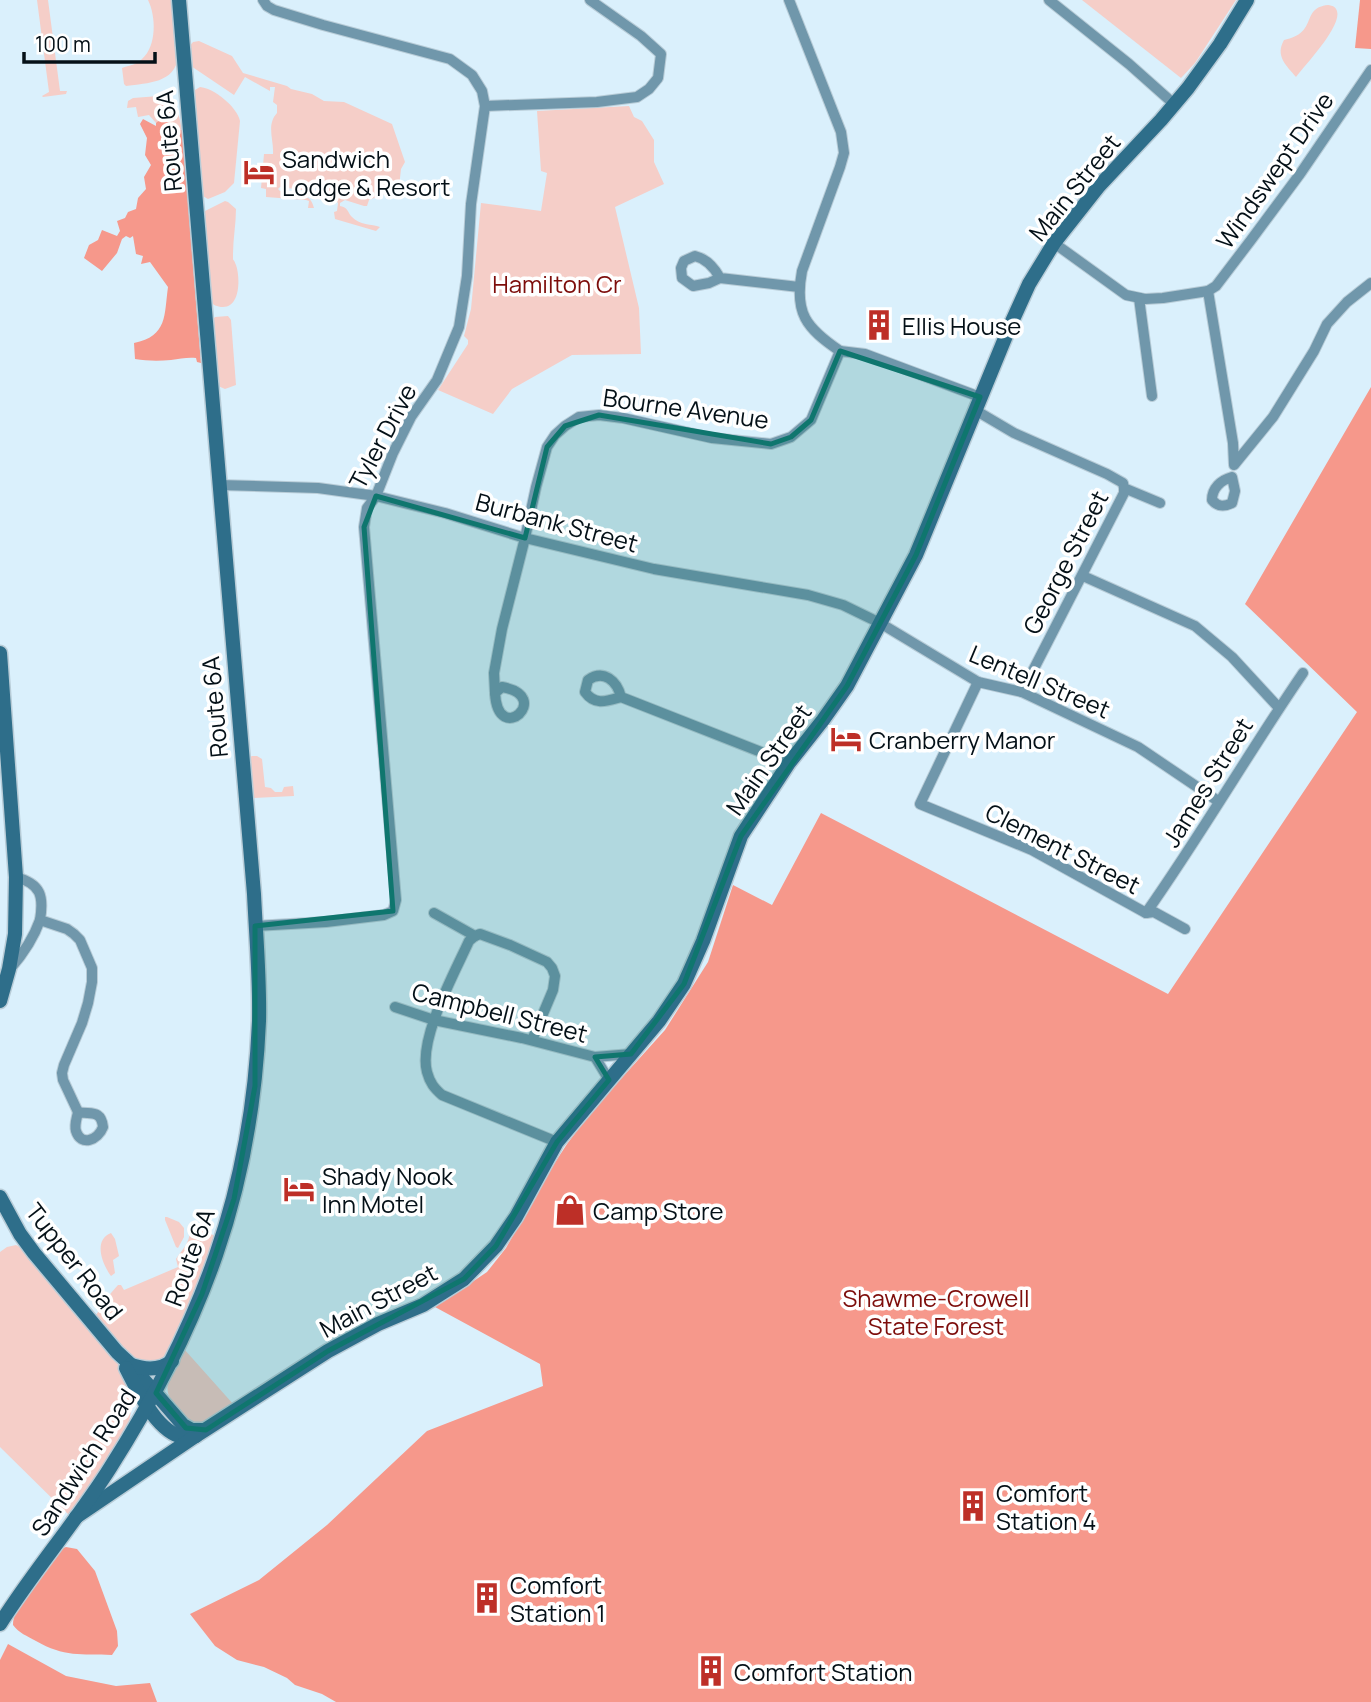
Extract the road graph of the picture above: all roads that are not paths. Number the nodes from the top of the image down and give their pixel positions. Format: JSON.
{"nodes":[{"id":1,"x":179,"y":0,"type":"edge"},
{"id":2,"x":262,"y":0,"type":"edge"},
{"id":3,"x":590,"y":0,"type":"edge"},
{"id":4,"x":789,"y":0,"type":"edge"},
{"id":5,"x":1049,"y":0,"type":"edge"},
{"id":6,"x":1247,"y":0,"type":"edge"},
{"id":7,"x":1371,"y":71,"type":"edge"},
{"id":8,"x":1174,"y":104,"type":"junction"},
{"id":9,"x":485,"y":106,"type":"junction"},
{"id":10,"x":1054,"y":243,"type":"junction"},
{"id":11,"x":720,"y":278,"type":"dead end"},
{"id":12,"x":1371,"y":283,"type":"edge"},
{"id":13,"x":799,"y":287,"type":"junction"},
{"id":14,"x":1208,"y":291,"type":"junction"},
{"id":15,"x":1139,"y":298,"type":"junction"},
{"id":16,"x":841,"y":351,"type":"junction"},
{"id":17,"x":1152,"y":396,"type":"dead end"},
{"id":18,"x":977,"y":404,"type":"junction"},
{"id":19,"x":1234,"y":466,"type":"junction"},
{"id":20,"x":1232,"y":477,"type":"dead end"},
{"id":21,"x":219,"y":485,"type":"junction"},
{"id":22,"x":1124,"y":488,"type":"junction"},
{"id":23,"x":376,"y":496,"type":"junction"},
{"id":24,"x":1160,"y":503,"type":"dead end"},
{"id":25,"x":525,"y":538,"type":"junction"},
{"id":26,"x":1083,"y":576,"type":"junction"},
{"id":27,"x":880,"y":623,"type":"junction"},
{"id":28,"x":0,"y":653,"type":"edge"},
{"id":29,"x":1303,"y":673,"type":"dead end"},
{"id":30,"x":978,"y":682,"type":"junction"},
{"id":31,"x":1022,"y":692,"type":"junction"},
{"id":32,"x":495,"y":693,"type":"dead end"},
{"id":33,"x":621,"y":697,"type":"dead end"},
{"id":34,"x":1279,"y":708,"type":"junction"},
{"id":35,"x":789,"y":763,"type":"junction"},
{"id":36,"x":1218,"y":802,"type":"junction"},
{"id":37,"x":16,"y":877,"type":"junction"},
{"id":38,"x":433,"y":913,"type":"dead end"},
{"id":39,"x":1146,"y":913,"type":"junction"},
{"id":40,"x":40,"y":920,"type":"junction"},
{"id":41,"x":256,"y":926,"type":"junction"},
{"id":42,"x":1185,"y":929,"type":"dead end"},
{"id":43,"x":475,"y":936,"type":"junction"},
{"id":44,"x":9,"y":969,"type":"junction"},
{"id":45,"x":0,"y":1002,"type":"edge"},
{"id":46,"x":395,"y":1007,"type":"dead end"},
{"id":47,"x":433,"y":1020,"type":"junction"},
{"id":48,"x":532,"y":1040,"type":"junction"},
{"id":49,"x":631,"y":1054,"type":"junction"},
{"id":50,"x":595,"y":1056,"type":"junction"},
{"id":51,"x":610,"y":1080,"type":"junction"},
{"id":52,"x":78,"y":1112,"type":"dead end"},
{"id":53,"x":557,"y":1142,"type":"junction"},
{"id":54,"x":0,"y":1197,"type":"edge"},
{"id":55,"x":117,"y":1352,"type":"junction"},
{"id":56,"x":173,"y":1361,"type":"junction"},
{"id":57,"x":131,"y":1365,"type":"junction"},
{"id":58,"x":156,"y":1393,"type":"junction"},
{"id":59,"x":147,"y":1408,"type":"junction"},
{"id":60,"x":201,"y":1432,"type":"junction"},
{"id":61,"x":76,"y":1517,"type":"junction"},
{"id":62,"x":0,"y":1624,"type":"edge"}],
"edges":[{"from":1,"to":21,"type":"main road","name":"Route 6A"},
{"from":2,"to":9,"type":"street"},
{"from":3,"to":9,"type":"street"},
{"from":4,"to":13,"type":"street"},
{"from":5,"to":8,"type":"street"},
{"from":6,"to":8,"type":"main road","name":"Main Street"},
{"from":7,"to":14,"type":"street","name":"Windswept Drive"},
{"from":8,"to":10,"type":"main road","name":"Main Street"},
{"from":9,"to":23,"type":"street","name":"Tyler Drive"},
{"from":10,"to":15,"type":"street"},
{"from":10,"to":18,"type":"main road","name":"Main Street"},
{"from":11,"to":13,"type":"street"},
{"from":12,"to":19,"type":"street"},
{"from":13,"to":16,"type":"street"},
{"from":14,"to":15,"type":"street"},
{"from":14,"to":19,"type":"street"},
{"from":15,"to":17,"type":"street"},
{"from":16,"to":18,"type":"street"},
{"from":16,"to":25,"type":"street","name":"Bourne Avenue"},
{"from":18,"to":22,"type":"street"},
{"from":18,"to":27,"type":"main road","name":"Main Street"},
{"from":19,"to":20,"type":"street"},
{"from":21,"to":23,"type":"street","name":"Burbank Street"},
{"from":21,"to":41,"type":"main road","name":"Route 6A"},
{"from":22,"to":24,"type":"street"},
{"from":22,"to":26,"type":"street","name":"George Street"},
{"from":23,"to":25,"type":"street","name":"Burbank Street"},
{"from":23,"to":41,"type":"street","name":"Tyler Drive"},
{"from":25,"to":27,"type":"street","name":"Burbank Street"},
{"from":25,"to":32,"type":"street","name":"Bourne Avenue"},
{"from":26,"to":31,"type":"street","name":"George Street"},
{"from":26,"to":34,"type":"street"},
{"from":27,"to":30,"type":"street","name":"Lentell Street"},
{"from":27,"to":35,"type":"main road","name":"Main Street"},
{"from":28,"to":37,"type":"main road"},
{"from":29,"to":34,"type":"street","name":"James Street"},
{"from":30,"to":31,"type":"street","name":"Lentell Street"},
{"from":30,"to":39,"type":"street","name":"Clement Street"},
{"from":31,"to":36,"type":"street","name":"Lentell Street"},
{"from":33,"to":35,"type":"street"},
{"from":34,"to":36,"type":"street","name":"James Street"},
{"from":35,"to":49,"type":"main road","name":"Main Street"},
{"from":36,"to":39,"type":"street","name":"James Street"},
{"from":37,"to":40,"type":"street"},
{"from":37,"to":44,"type":"main road"},
{"from":38,"to":43,"type":"street"},
{"from":39,"to":42,"type":"street","name":"Clement Street"},
{"from":40,"to":44,"type":"street"},
{"from":40,"to":52,"type":"street"},
{"from":41,"to":56,"type":"main road","name":"Route 6A"},
{"from":43,"to":47,"type":"street"},
{"from":43,"to":48,"type":"street"},
{"from":44,"to":45,"type":"main road"},
{"from":46,"to":47,"type":"street","name":"Campbell Street"},
{"from":47,"to":48,"type":"street","name":"Campbell Street"},
{"from":47,"to":53,"type":"street"},
{"from":48,"to":50,"type":"street","name":"Campbell Street"},
{"from":49,"to":50,"type":"street","name":"Campbell Street"},
{"from":49,"to":51,"type":"main road","name":"Main Street"},
{"from":50,"to":51,"type":"street","name":"Campbell Street"},
{"from":51,"to":53,"type":"main road","name":"Main Street"},
{"from":53,"to":60,"type":"main road","name":"Main Street"},
{"from":54,"to":55,"type":"main road","name":"Tupper Road"},
{"from":55,"to":57,"type":"main road","name":"Tupper Road"},
{"from":55,"to":59,"type":"main road","name":"Tupper Road"},
{"from":56,"to":57,"type":"main road"},
{"from":56,"to":58,"type":"main road","name":"Route 6A"},
{"from":57,"to":58,"type":"main road","name":"Tupper Road"},
{"from":58,"to":59,"type":"main road","name":"Sandwich Road"},
{"from":58,"to":60,"type":"main road"},
{"from":59,"to":60,"type":"main road"},
{"from":59,"to":61,"type":"main road","name":"Sandwich Road"},
{"from":60,"to":61,"type":"main road","name":"Main Street"},
{"from":61,"to":62,"type":"main road","name":"Sandwich Road"}]}
